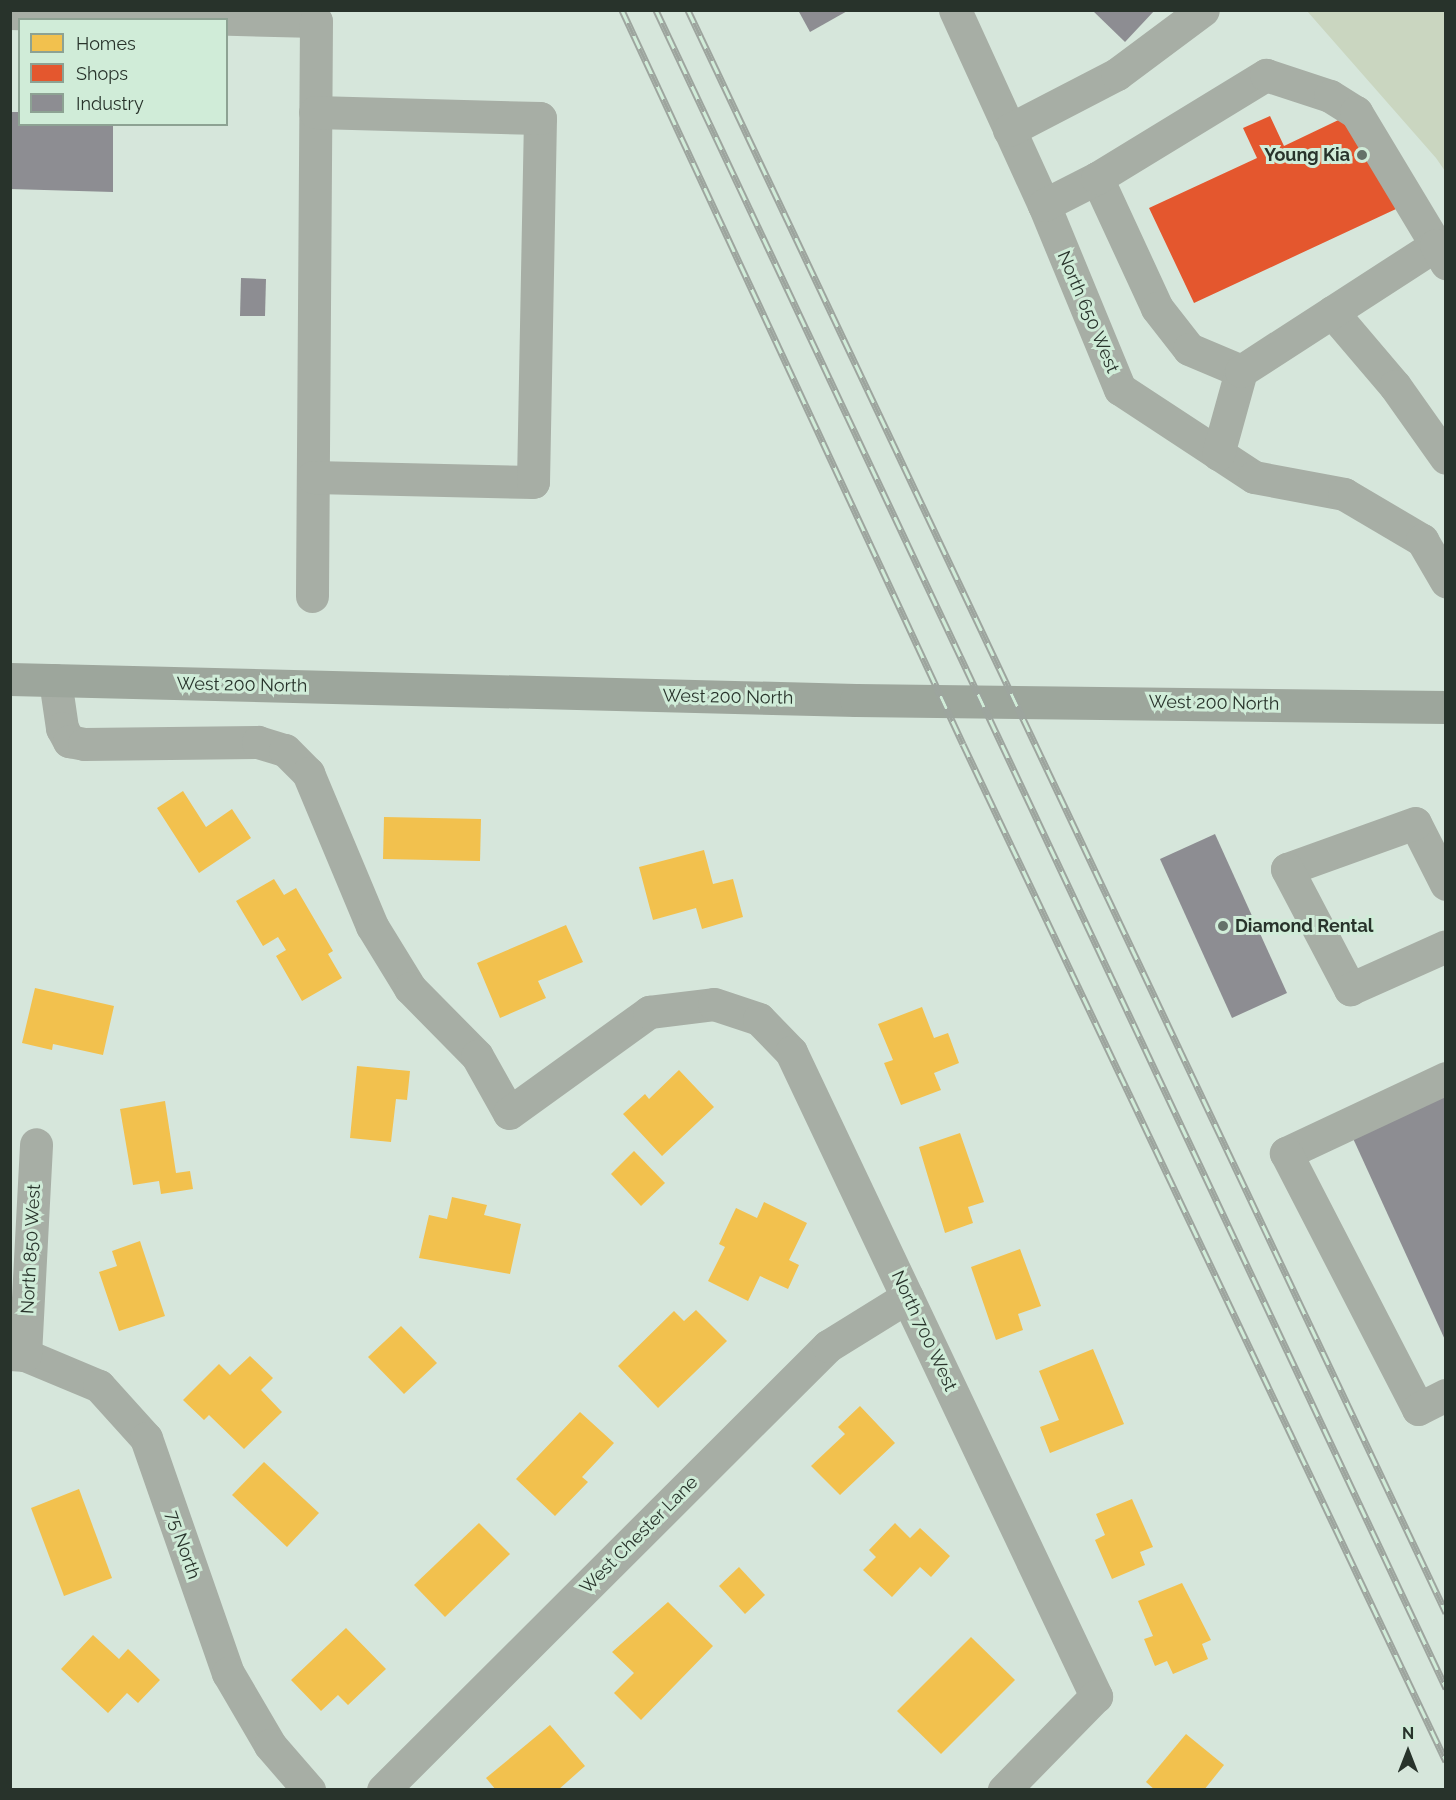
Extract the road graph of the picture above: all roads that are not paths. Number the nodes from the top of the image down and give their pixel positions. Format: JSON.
{"nodes":[{"id":1,"x":955,"y":10,"type":"edge"},
{"id":2,"x":1203,"y":10,"type":"edge"},
{"id":3,"x":10,"y":13,"type":"edge"},
{"id":4,"x":201,"y":18,"type":"edge"},
{"id":5,"x":228,"y":19,"type":"edge"},
{"id":6,"x":315,"y":112,"type":"junction"},
{"id":7,"x":1009,"y":130,"type":"junction"},
{"id":8,"x":1097,"y":178,"type":"junction"},
{"id":9,"x":1044,"y":205,"type":"junction"},
{"id":10,"x":1441,"y":254,"type":"edge"},
{"id":11,"x":1332,"y":312,"type":"junction"},
{"id":12,"x":1241,"y":371,"type":"junction"},
{"id":13,"x":1218,"y":454,"type":"junction"},
{"id":14,"x":1446,"y":459,"type":"edge"},
{"id":15,"x":313,"y":477,"type":"junction"},
{"id":16,"x":1446,"y":581,"type":"edge"},
{"id":17,"x":312,"y":596,"type":"dead end"},
{"id":18,"x":10,"y":679,"type":"edge"},
{"id":19,"x":55,"y":680,"type":"junction"},
{"id":20,"x":1446,"y":707,"type":"edge"},
{"id":21,"x":1446,"y":884,"type":"edge"},
{"id":22,"x":1446,"y":946,"type":"edge"},
{"id":23,"x":1446,"y":1078,"type":"edge"},
{"id":24,"x":36,"y":1144,"type":"dead end"},
{"id":25,"x":907,"y":1297,"type":"junction"},
{"id":26,"x":18,"y":1355,"type":"edge"},
{"id":27,"x":1446,"y":1395,"type":"edge"},
{"id":28,"x":309,"y":1790,"type":"edge"},
{"id":29,"x":383,"y":1790,"type":"edge"},
{"id":30,"x":1004,"y":1790,"type":"edge"}],
"edges":[{"from":1,"to":7,"type":"street","name":"North 650 West"},
{"from":2,"to":7,"type":"street"},
{"from":3,"to":4,"type":"street"},
{"from":5,"to":6,"type":"street"},
{"from":6,"to":15,"type":"street"},
{"from":6,"to":15,"type":"street"},
{"from":7,"to":9,"type":"street","name":"North 650 West"},
{"from":8,"to":9,"type":"street"},
{"from":8,"to":10,"type":"street"},
{"from":8,"to":12,"type":"street"},
{"from":9,"to":13,"type":"street","name":"North 650 West"},
{"from":10,"to":11,"type":"street"},
{"from":11,"to":12,"type":"street"},
{"from":11,"to":14,"type":"street"},
{"from":12,"to":13,"type":"street"},
{"from":13,"to":16,"type":"street","name":"North 650 West"},
{"from":15,"to":17,"type":"street"},
{"from":18,"to":19,"type":"main road","name":"West 200 North"},
{"from":19,"to":20,"type":"main road","name":"West 200 North"},
{"from":19,"to":25,"type":"street","name":"North 700 West"},
{"from":21,"to":22,"type":"street"},
{"from":23,"to":27,"type":"street"},
{"from":24,"to":26,"type":"street","name":"North 850 West"},
{"from":25,"to":29,"type":"street","name":"West Chester Lane"},
{"from":25,"to":30,"type":"street","name":"North 700 West"},
{"from":26,"to":28,"type":"street","name":"75 North"}]}
